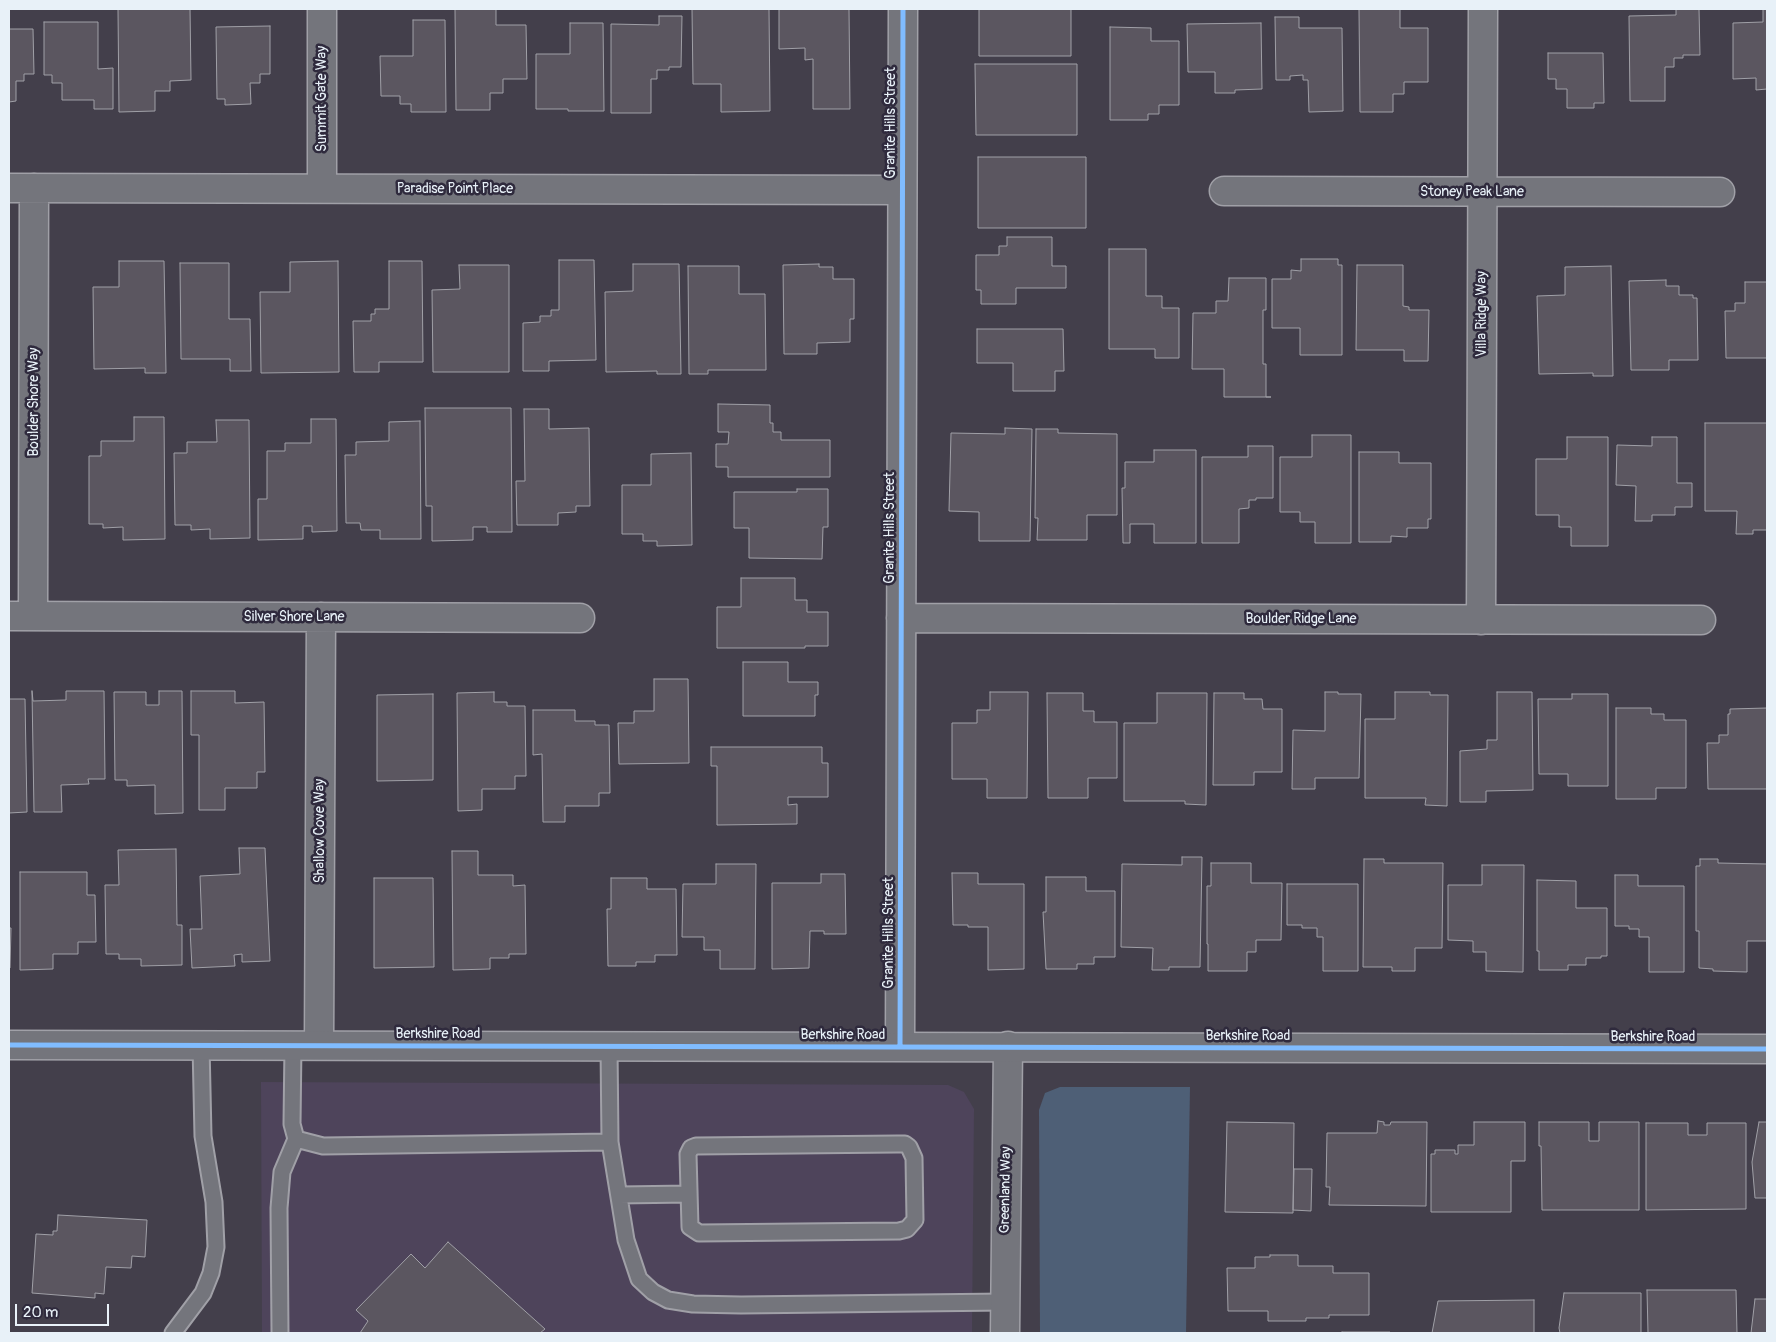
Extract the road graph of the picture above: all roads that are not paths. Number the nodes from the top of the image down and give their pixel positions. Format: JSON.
{"nodes":[{"id":1,"x":322,"y":9,"type":"edge"},
{"id":2,"x":902,"y":9,"type":"edge"},
{"id":3,"x":1483,"y":9,"type":"edge"},
{"id":4,"x":22,"y":188,"type":"edge"},
{"id":5,"x":322,"y":188,"type":"junction"},
{"id":6,"x":902,"y":190,"type":"junction"},
{"id":7,"x":1224,"y":191,"type":"dead end"},
{"id":8,"x":1483,"y":192,"type":"junction"},
{"id":9,"x":1720,"y":192,"type":"dead end"},
{"id":10,"x":21,"y":616,"type":"edge"},
{"id":11,"x":320,"y":617,"type":"junction"},
{"id":12,"x":580,"y":618,"type":"dead end"},
{"id":13,"x":901,"y":618,"type":"junction"},
{"id":14,"x":1481,"y":620,"type":"junction"},
{"id":15,"x":1701,"y":620,"type":"dead end"},
{"id":16,"x":9,"y":1045,"type":"edge"},
{"id":17,"x":201,"y":1045,"type":"junction"},
{"id":18,"x":292,"y":1045,"type":"junction"},
{"id":19,"x":319,"y":1045,"type":"junction"},
{"id":20,"x":609,"y":1046,"type":"junction"},
{"id":21,"x":900,"y":1046,"type":"junction"},
{"id":22,"x":1008,"y":1046,"type":"junction"},
{"id":23,"x":1767,"y":1049,"type":"edge"},
{"id":24,"x":296,"y":1139,"type":"junction"},
{"id":25,"x":610,"y":1142,"type":"junction"},
{"id":26,"x":690,"y":1194,"type":"junction"},
{"id":27,"x":619,"y":1195,"type":"junction"},
{"id":28,"x":1005,"y":1302,"type":"junction"},
{"id":29,"x":172,"y":1333,"type":"edge"},
{"id":30,"x":280,"y":1333,"type":"edge"},
{"id":31,"x":1005,"y":1333,"type":"edge"}],
"edges":[{"from":1,"to":5,"type":"street","name":"Summit Gate Way"},
{"from":2,"to":6,"type":"street","name":"Granite Hills Street"},
{"from":3,"to":8,"type":"street","name":"Villa Ridge Way"},
{"from":4,"to":5,"type":"street","name":"Paradise Point Place"},
{"from":4,"to":10,"type":"street","name":"Boulder Shore Way"},
{"from":5,"to":6,"type":"street","name":"Paradise Point Place"},
{"from":6,"to":13,"type":"street","name":"Granite Hills Street"},
{"from":7,"to":8,"type":"street","name":"Stoney Peak Lane"},
{"from":8,"to":9,"type":"street","name":"Stoney Peak Lane"},
{"from":8,"to":14,"type":"street","name":"Villa Ridge Way"},
{"from":10,"to":11,"type":"street","name":"Silver Shore Lane"},
{"from":11,"to":12,"type":"street","name":"Silver Shore Lane"},
{"from":11,"to":19,"type":"street","name":"Shallow Cove Way"},
{"from":13,"to":14,"type":"street","name":"Boulder Ridge Lane"},
{"from":13,"to":21,"type":"street","name":"Granite Hills Street"},
{"from":14,"to":15,"type":"street","name":"Boulder Ridge Lane"},
{"from":16,"to":17,"type":"street","name":"Berkshire Road"},
{"from":17,"to":18,"type":"street","name":"Berkshire Road"},
{"from":17,"to":29,"type":"lane"},
{"from":18,"to":19,"type":"street","name":"Berkshire Road"},
{"from":18,"to":24,"type":"lane"},
{"from":19,"to":20,"type":"street","name":"Berkshire Road"},
{"from":20,"to":21,"type":"street","name":"Berkshire Road"},
{"from":20,"to":25,"type":"lane"},
{"from":21,"to":22,"type":"street","name":"Berkshire Road"},
{"from":22,"to":23,"type":"street","name":"Berkshire Road"},
{"from":22,"to":28,"type":"street","name":"Greenland Way"},
{"from":24,"to":25,"type":"lane"},
{"from":24,"to":30,"type":"lane"},
{"from":25,"to":27,"type":"lane"},
{"from":26,"to":26,"type":"lane"},
{"from":26,"to":27,"type":"lane"},
{"from":27,"to":28,"type":"lane"},
{"from":28,"to":31,"type":"street","name":"Greenland Way"}]}
